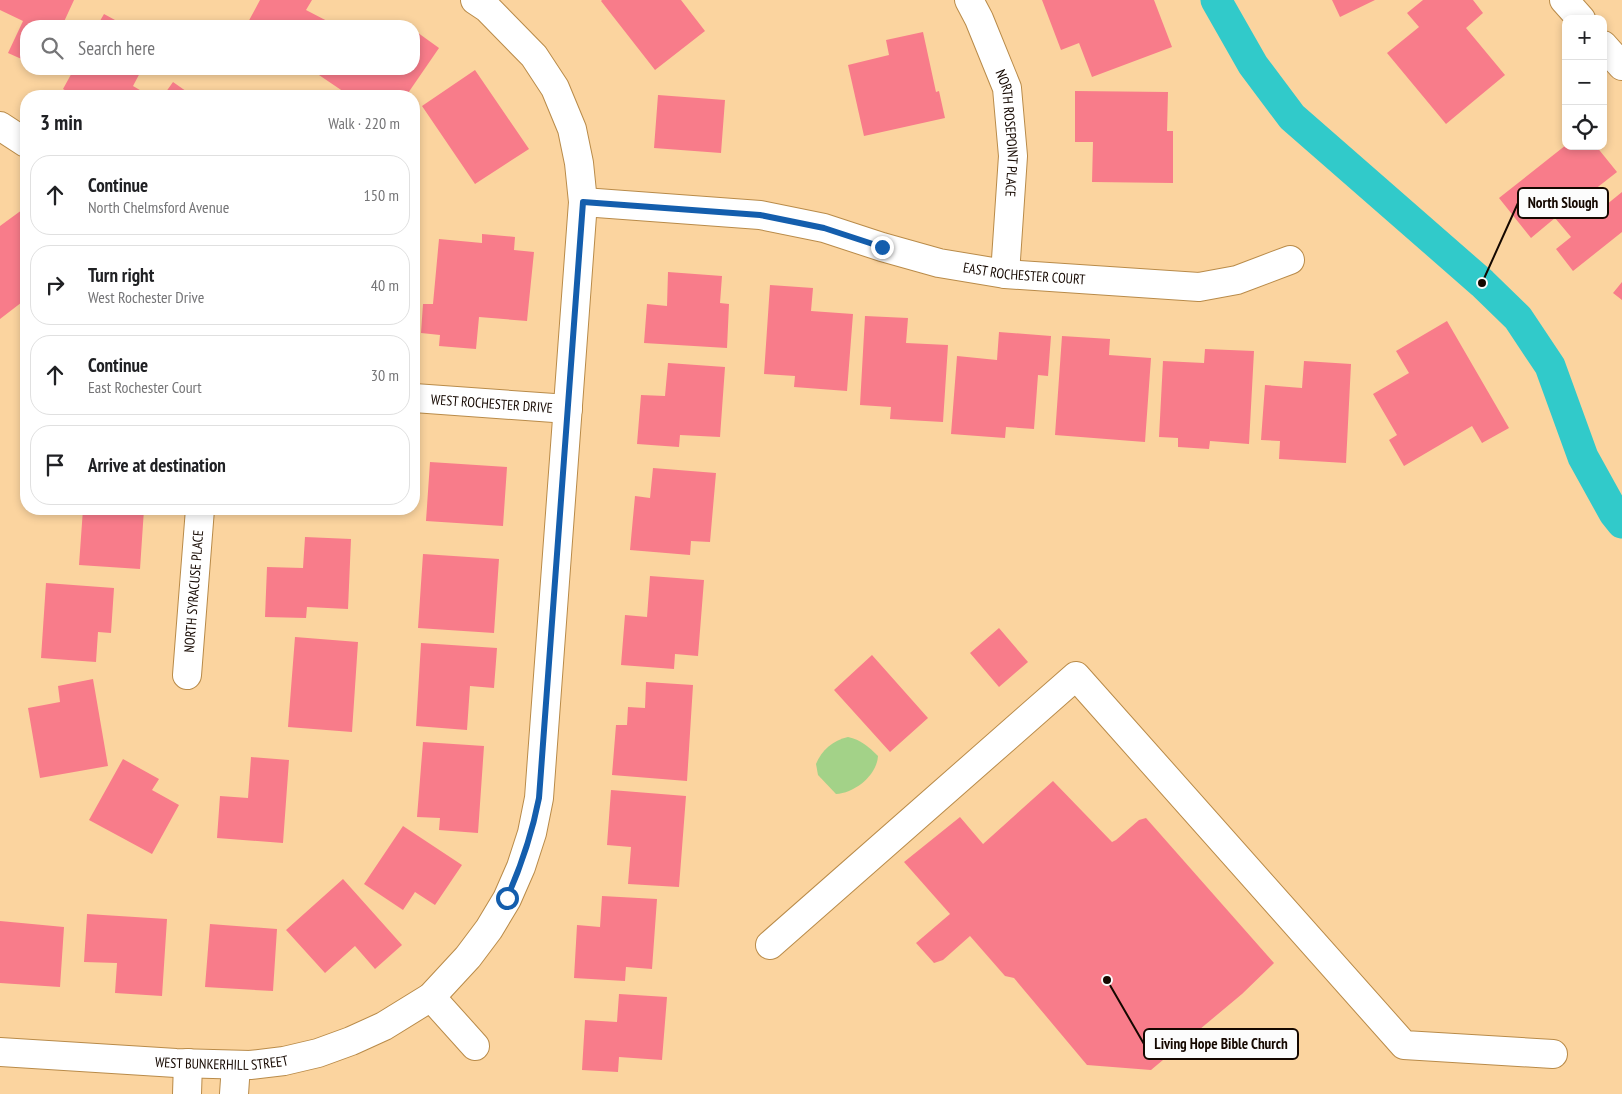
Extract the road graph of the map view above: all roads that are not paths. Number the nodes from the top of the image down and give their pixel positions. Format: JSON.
{"nodes":[{"id":1,"x":475,"y":0,"type":"edge"},
{"id":2,"x":969,"y":0,"type":"edge"},
{"id":3,"x":1564,"y":0,"type":"edge"},
{"id":4,"x":1577,"y":15,"type":"edge"},
{"id":5,"x":1607,"y":49,"type":"edge"},
{"id":6,"x":1622,"y":66,"type":"edge"},
{"id":7,"x":0,"y":126,"type":"edge"},
{"id":8,"x":20,"y":139,"type":"edge"},
{"id":9,"x":583,"y":202,"type":"junction"},
{"id":10,"x":1290,"y":260,"type":"dead end"},
{"id":11,"x":1005,"y":274,"type":"junction"},
{"id":12,"x":420,"y":398,"type":"edge"},
{"id":13,"x":568,"y":408,"type":"junction"},
{"id":14,"x":200,"y":515,"type":"edge"},
{"id":15,"x":187,"y":675,"type":"dead end"},
{"id":16,"x":770,"y":945,"type":"dead end"},
{"id":17,"x":431,"y":997,"type":"junction"},
{"id":18,"x":476,"y":1046,"type":"dead end"},
{"id":19,"x":0,"y":1052,"type":"edge"},
{"id":20,"x":1553,"y":1054,"type":"dead end"},
{"id":21,"x":188,"y":1064,"type":"junction"},
{"id":22,"x":236,"y":1065,"type":"junction"},
{"id":23,"x":187,"y":1094,"type":"edge"},
{"id":24,"x":234,"y":1094,"type":"edge"}],
"edges":[{"from":1,"to":9,"type":"street","name":"WEST BUNKERHILL STREET"},
{"from":2,"to":11,"type":"street","name":"NORTH ROSEPOINT PLACE"},
{"from":3,"to":4,"type":"street"},
{"from":5,"to":6,"type":"street"},
{"from":7,"to":8,"type":"street"},
{"from":9,"to":11,"type":"street","name":"EAST ROCHESTER COURT"},
{"from":9,"to":13,"type":"street","name":"WEST BUNKERHILL STREET"},
{"from":10,"to":11,"type":"street","name":"EAST ROCHESTER COURT"},
{"from":12,"to":13,"type":"street","name":"WEST ROCHESTER DRIVE"},
{"from":13,"to":17,"type":"street","name":"WEST BUNKERHILL STREET"},
{"from":14,"to":15,"type":"street","name":"NORTH SYRACUSE PLACE"},
{"from":16,"to":20,"type":"street"},
{"from":17,"to":18,"type":"street"},
{"from":17,"to":22,"type":"street","name":"WEST BUNKERHILL STREET"},
{"from":19,"to":21,"type":"street","name":"WEST BUNKERHILL STREET"},
{"from":21,"to":22,"type":"street","name":"WEST BUNKERHILL STREET"},
{"from":21,"to":23,"type":"street"},
{"from":22,"to":24,"type":"street"}]}
